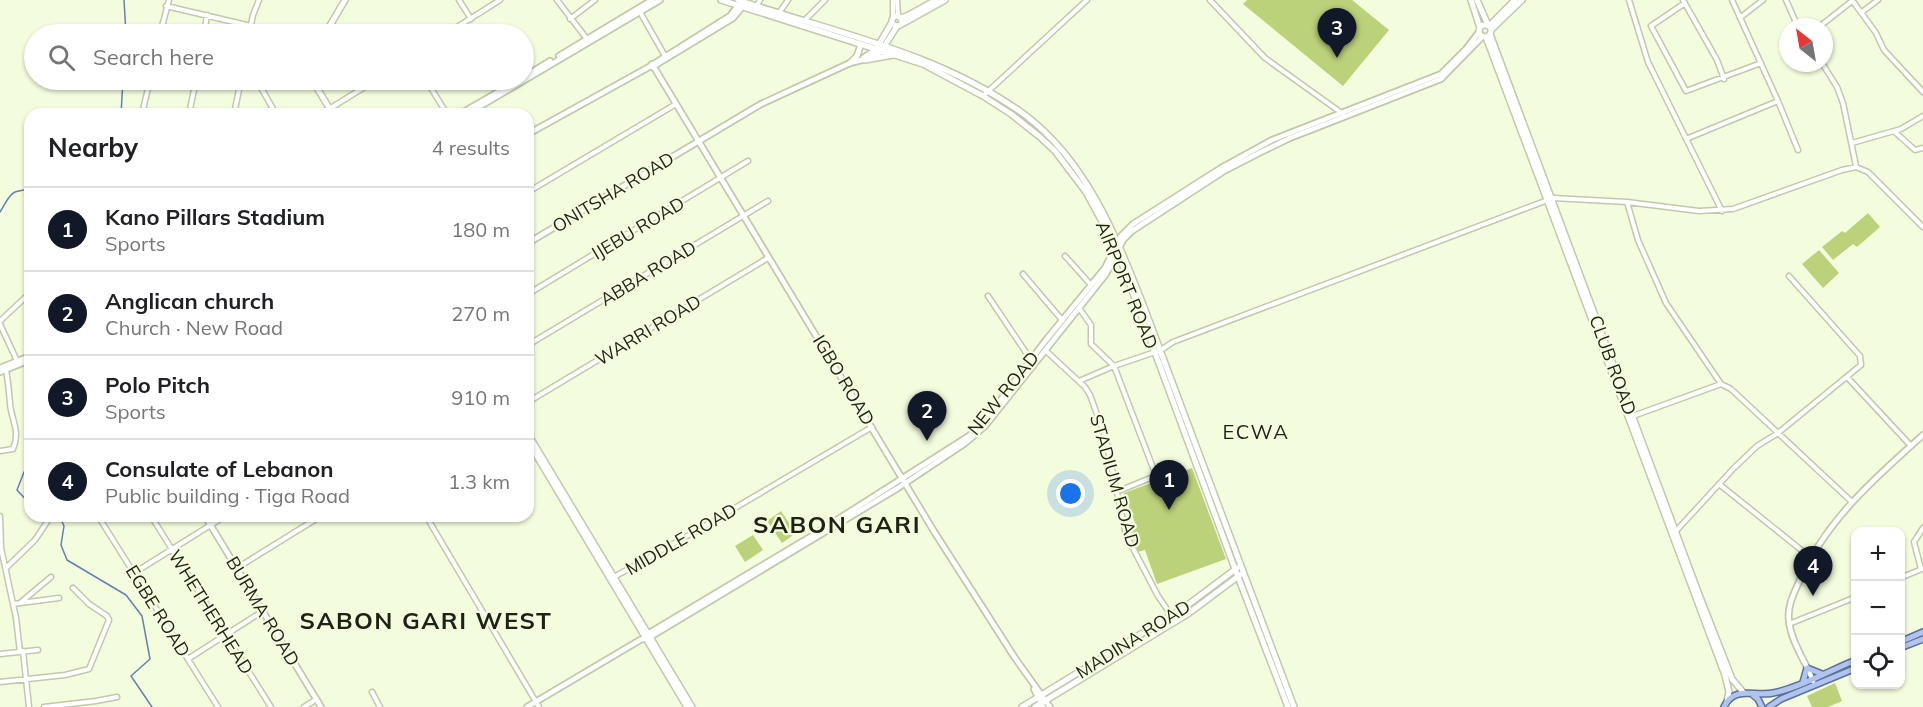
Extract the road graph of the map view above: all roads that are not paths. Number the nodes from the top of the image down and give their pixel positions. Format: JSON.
{"nodes":[{"id":1,"x":169,"y":0,"type":"edge"},
{"id":2,"x":259,"y":0,"type":"edge"},
{"id":3,"x":345,"y":0,"type":"edge"},
{"id":4,"x":459,"y":0,"type":"edge"},
{"id":5,"x":500,"y":0,"type":"edge"},
{"id":6,"x":557,"y":0,"type":"edge"},
{"id":7,"x":595,"y":0,"type":"edge"},
{"id":8,"x":652,"y":0,"type":"edge"},
{"id":9,"x":660,"y":0,"type":"edge"},
{"id":10,"x":721,"y":0,"type":"edge"},
{"id":11,"x":788,"y":0,"type":"edge"},
{"id":12,"x":825,"y":0,"type":"edge"},
{"id":13,"x":892,"y":0,"type":"edge"},
{"id":14,"x":897,"y":0,"type":"edge"},
{"id":15,"x":936,"y":0,"type":"edge"},
{"id":16,"x":945,"y":0,"type":"edge"},
{"id":17,"x":1087,"y":0,"type":"edge"},
{"id":18,"x":1210,"y":0,"type":"edge"},
{"id":19,"x":1471,"y":0,"type":"edge"},
{"id":20,"x":1476,"y":0,"type":"edge"},
{"id":21,"x":1515,"y":0,"type":"edge"},
{"id":22,"x":1522,"y":0,"type":"edge"},
{"id":23,"x":1629,"y":0,"type":"edge"},
{"id":24,"x":1732,"y":0,"type":"edge"},
{"id":25,"x":1762,"y":0,"type":"edge"},
{"id":26,"x":1786,"y":0,"type":"edge"},
{"id":27,"x":1852,"y":0,"type":"edge"},
{"id":28,"x":1878,"y":0,"type":"edge"},
{"id":29,"x":1684,"y":2,"type":"edge"},
{"id":30,"x":742,"y":3,"type":"edge"},
{"id":31,"x":758,"y":3,"type":"edge"},
{"id":32,"x":166,"y":6,"type":"junction"},
{"id":33,"x":640,"y":12,"type":"junction"},
{"id":34,"x":1862,"y":12,"type":"junction"},
{"id":35,"x":779,"y":13,"type":"junction"},
{"id":36,"x":207,"y":15,"type":"junction"},
{"id":37,"x":1741,"y":17,"type":"junction"},
{"id":38,"x":1794,"y":18,"type":"edge"},
{"id":39,"x":1830,"y":18,"type":"edge"},
{"id":40,"x":471,"y":19,"type":"junction"},
{"id":41,"x":570,"y":19,"type":"junction"},
{"id":42,"x":804,"y":21,"type":"junction"},
{"id":43,"x":897,"y":21,"type":"junction"},
{"id":44,"x":162,"y":24,"type":"edge"},
{"id":45,"x":206,"y":24,"type":"edge"},
{"id":46,"x":243,"y":24,"type":"edge"},
{"id":47,"x":252,"y":24,"type":"edge"},
{"id":48,"x":331,"y":24,"type":"edge"},
{"id":49,"x":463,"y":24,"type":"edge"},
{"id":50,"x":1486,"y":31,"type":"junction"},
{"id":51,"x":587,"y":39,"type":"junction"},
{"id":52,"x":861,"y":44,"type":"junction"},
{"id":53,"x":880,"y":47,"type":"junction"},
{"id":54,"x":895,"y":55,"type":"junction"},
{"id":55,"x":665,"y":56,"type":"junction"},
{"id":56,"x":861,"y":60,"type":"junction"},
{"id":57,"x":850,"y":63,"type":"junction"},
{"id":58,"x":1761,"y":63,"type":"junction"},
{"id":59,"x":654,"y":65,"type":"junction"},
{"id":60,"x":534,"y":71,"type":"edge"},
{"id":61,"x":1827,"y":72,"type":"edge"},
{"id":62,"x":534,"y":74,"type":"edge"},
{"id":63,"x":1724,"y":79,"type":"junction"},
{"id":64,"x":148,"y":90,"type":"edge"},
{"id":65,"x":194,"y":90,"type":"edge"},
{"id":66,"x":239,"y":90,"type":"edge"},
{"id":67,"x":262,"y":90,"type":"edge"},
{"id":68,"x":318,"y":90,"type":"edge"},
{"id":69,"x":362,"y":90,"type":"edge"},
{"id":70,"x":432,"y":90,"type":"edge"},
{"id":71,"x":501,"y":90,"type":"edge"},
{"id":72,"x":508,"y":90,"type":"edge"},
{"id":73,"x":988,"y":90,"type":"junction"},
{"id":74,"x":1923,"y":92,"type":"edge"},
{"id":75,"x":983,"y":96,"type":"junction"},
{"id":76,"x":1778,"y":101,"type":"junction"},
{"id":77,"x":677,"y":103,"type":"junction"},
{"id":78,"x":143,"y":108,"type":"edge"},
{"id":79,"x":190,"y":108,"type":"edge"},
{"id":80,"x":235,"y":108,"type":"edge"},
{"id":81,"x":273,"y":108,"type":"edge"},
{"id":82,"x":330,"y":108,"type":"edge"},
{"id":83,"x":336,"y":108,"type":"edge"},
{"id":84,"x":443,"y":108,"type":"edge"},
{"id":85,"x":470,"y":108,"type":"edge"},
{"id":86,"x":477,"y":108,"type":"edge"},
{"id":87,"x":1343,"y":115,"type":"junction"},
{"id":88,"x":1923,"y":116,"type":"edge"},
{"id":89,"x":534,"y":131,"type":"edge"},
{"id":90,"x":1895,"y":132,"type":"junction"},
{"id":91,"x":1042,"y":135,"type":"junction"},
{"id":92,"x":1686,"y":139,"type":"junction"},
{"id":93,"x":699,"y":140,"type":"junction"},
{"id":94,"x":1852,"y":143,"type":"junction"},
{"id":95,"x":1923,"y":148,"type":"edge"},
{"id":96,"x":1798,"y":150,"type":"dead end"},
{"id":97,"x":748,"y":161,"type":"dead end"},
{"id":98,"x":1856,"y":166,"type":"junction"},
{"id":99,"x":721,"y":177,"type":"junction"},
{"id":100,"x":534,"y":188,"type":"edge"},
{"id":101,"x":1553,"y":198,"type":"junction"},
{"id":102,"x":768,"y":201,"type":"dead end"},
{"id":103,"x":1546,"y":201,"type":"junction"},
{"id":104,"x":1627,"y":202,"type":"junction"},
{"id":105,"x":1722,"y":211,"type":"junction"},
{"id":106,"x":745,"y":215,"type":"junction"},
{"id":107,"x":1923,"y":227,"type":"edge"},
{"id":108,"x":534,"y":239,"type":"edge"},
{"id":109,"x":1118,"y":247,"type":"junction"},
{"id":110,"x":1065,"y":256,"type":"dead end"},
{"id":111,"x":768,"y":258,"type":"junction"},
{"id":112,"x":1023,"y":274,"type":"dead end"},
{"id":113,"x":1789,"y":276,"type":"dead end"},
{"id":114,"x":1091,"y":285,"type":"junction"},
{"id":115,"x":534,"y":290,"type":"edge"},
{"id":116,"x":988,"y":296,"type":"dead end"},
{"id":117,"x":24,"y":299,"type":"edge"},
{"id":118,"x":1077,"y":305,"type":"junction"},
{"id":119,"x":1062,"y":320,"type":"junction"},
{"id":120,"x":0,"y":322,"type":"edge"},
{"id":121,"x":534,"y":341,"type":"edge"},
{"id":122,"x":1048,"y":342,"type":"junction"},
{"id":123,"x":1044,"y":350,"type":"junction"},
{"id":124,"x":1158,"y":351,"type":"junction"},
{"id":125,"x":24,"y":359,"type":"edge"},
{"id":126,"x":1031,"y":360,"type":"junction"},
{"id":127,"x":17,"y":361,"type":"junction"},
{"id":128,"x":24,"y":361,"type":"edge"},
{"id":129,"x":1114,"y":366,"type":"junction"},
{"id":130,"x":0,"y":370,"type":"edge"},
{"id":131,"x":6,"y":370,"type":"junction"},
{"id":132,"x":1847,"y":377,"type":"junction"},
{"id":133,"x":1079,"y":381,"type":"junction"},
{"id":134,"x":1721,"y":384,"type":"junction"},
{"id":135,"x":534,"y":398,"type":"edge"},
{"id":136,"x":1005,"y":398,"type":"junction"},
{"id":137,"x":1632,"y":420,"type":"junction"},
{"id":138,"x":872,"y":426,"type":"junction"},
{"id":139,"x":1778,"y":433,"type":"junction"},
{"id":140,"x":1923,"y":435,"type":"edge"},
{"id":141,"x":534,"y":445,"type":"edge"},
{"id":142,"x":1911,"y":446,"type":"junction"},
{"id":143,"x":0,"y":451,"type":"edge"},
{"id":144,"x":534,"y":451,"type":"edge"},
{"id":145,"x":548,"y":472,"type":"junction"},
{"id":146,"x":905,"y":480,"type":"junction"},
{"id":147,"x":1719,"y":484,"type":"junction"},
{"id":148,"x":1116,"y":492,"type":"junction"},
{"id":149,"x":1852,"y":502,"type":"junction"},
{"id":150,"x":0,"y":516,"type":"edge"},
{"id":151,"x":47,"y":522,"type":"dead end"},
{"id":152,"x":102,"y":522,"type":"edge"},
{"id":153,"x":155,"y":522,"type":"edge"},
{"id":154,"x":214,"y":522,"type":"edge"},
{"id":155,"x":311,"y":522,"type":"edge"},
{"id":156,"x":430,"y":522,"type":"edge"},
{"id":157,"x":211,"y":524,"type":"junction"},
{"id":158,"x":1923,"y":528,"type":"edge"},
{"id":159,"x":1675,"y":531,"type":"junction"},
{"id":160,"x":172,"y":549,"type":"junction"},
{"id":161,"x":1810,"y":557,"type":"junction"},
{"id":162,"x":1241,"y":565,"type":"junction"},
{"id":163,"x":6,"y":568,"type":"junction"},
{"id":164,"x":237,"y":568,"type":"junction"},
{"id":165,"x":1922,"y":569,"type":"edge"},
{"id":166,"x":1235,"y":570,"type":"junction"},
{"id":167,"x":1243,"y":572,"type":"junction"},
{"id":168,"x":134,"y":573,"type":"junction"},
{"id":169,"x":1905,"y":576,"type":"edge"},
{"id":170,"x":1238,"y":577,"type":"junction"},
{"id":171,"x":51,"y":578,"type":"dead end"},
{"id":172,"x":614,"y":578,"type":"junction"},
{"id":173,"x":73,"y":588,"type":"dead end"},
{"id":174,"x":59,"y":598,"type":"dead end"},
{"id":175,"x":1851,"y":599,"type":"edge"},
{"id":176,"x":20,"y":603,"type":"junction"},
{"id":177,"x":13,"y":604,"type":"junction"},
{"id":178,"x":263,"y":611,"type":"junction"},
{"id":179,"x":1173,"y":619,"type":"junction"},
{"id":180,"x":1789,"y":624,"type":"junction"},
{"id":181,"x":1710,"y":628,"type":"junction"},
{"id":182,"x":1923,"y":632,"type":"edge"},
{"id":183,"x":225,"y":636,"type":"junction"},
{"id":184,"x":645,"y":637,"type":"junction"},
{"id":185,"x":1923,"y":639,"type":"edge"},
{"id":186,"x":1905,"y":640,"type":"edge"},
{"id":187,"x":1905,"y":646,"type":"edge"},
{"id":188,"x":38,"y":650,"type":"dead end"},
{"id":189,"x":22,"y":652,"type":"junction"},
{"id":190,"x":0,"y":654,"type":"edge"},
{"id":191,"x":188,"y":659,"type":"junction"},
{"id":192,"x":1851,"y":662,"type":"edge"},
{"id":193,"x":1807,"y":668,"type":"junction"},
{"id":194,"x":1851,"y":670,"type":"edge"},
{"id":195,"x":1822,"y":674,"type":"junction"},
{"id":196,"x":1812,"y":678,"type":"junction"},
{"id":197,"x":26,"y":679,"type":"junction"},
{"id":198,"x":0,"y":682,"type":"edge"},
{"id":199,"x":1803,"y":682,"type":"junction"},
{"id":200,"x":1814,"y":686,"type":"junction"},
{"id":201,"x":372,"y":692,"type":"dead end"},
{"id":202,"x":1746,"y":693,"type":"junction"},
{"id":203,"x":117,"y":697,"type":"dead end"},
{"id":204,"x":317,"y":699,"type":"junction"},
{"id":205,"x":1042,"y":701,"type":"edge"},
{"id":206,"x":537,"y":704,"type":"edge"},
{"id":207,"x":1726,"y":704,"type":"edge"},
{"id":208,"x":58,"y":706,"type":"edge"},
{"id":209,"x":29,"y":707,"type":"edge"},
{"id":210,"x":44,"y":707,"type":"edge"},
{"id":211,"x":218,"y":707,"type":"edge"},
{"id":212,"x":271,"y":707,"type":"edge"},
{"id":213,"x":304,"y":707,"type":"edge"},
{"id":214,"x":321,"y":707,"type":"edge"},
{"id":215,"x":380,"y":707,"type":"edge"},
{"id":216,"x":527,"y":707,"type":"edge"},
{"id":217,"x":687,"y":707,"type":"edge"},
{"id":218,"x":692,"y":707,"type":"edge"},
{"id":219,"x":1022,"y":707,"type":"edge"},
{"id":220,"x":1035,"y":707,"type":"edge"},
{"id":221,"x":1050,"y":707,"type":"edge"},
{"id":222,"x":1288,"y":707,"type":"edge"},
{"id":223,"x":1294,"y":707,"type":"edge"},
{"id":224,"x":1762,"y":707,"type":"edge"},
{"id":225,"x":1769,"y":707,"type":"edge"}],
"edges":[{"from":1,"to":32,"type":"street"},
{"from":2,"to":47,"type":"street"},
{"from":3,"to":48,"type":"main road"},
{"from":4,"to":40,"type":"street"},
{"from":5,"to":40,"type":"street"},
{"from":6,"to":41,"type":"street"},
{"from":7,"to":41,"type":"street"},
{"from":8,"to":51,"type":"street"},
{"from":9,"to":33,"type":"street"},
{"from":10,"to":30,"type":"main road","name":"AIRPORT ROAD"},
{"from":11,"to":35,"type":"street"},
{"from":12,"to":42,"type":"street"},
{"from":13,"to":43,"type":"street"},
{"from":14,"to":43,"type":"street"},
{"from":15,"to":43,"type":"main road"},
{"from":16,"to":43,"type":"main road"},
{"from":17,"to":73,"type":"street"},
{"from":18,"to":87,"type":"street"},
{"from":19,"to":50,"type":"main road"},
{"from":20,"to":50,"type":"main road"},
{"from":21,"to":50,"type":"main road"},
{"from":22,"to":50,"type":"main road"},
{"from":23,"to":92,"type":"street"},
{"from":24,"to":37,"type":"street"},
{"from":25,"to":37,"type":"street"},
{"from":26,"to":38,"type":"street"},
{"from":27,"to":34,"type":"street"},
{"from":27,"to":39,"type":"street"},
{"from":28,"to":34,"type":"street"},
{"from":29,"to":63,"type":"street"},
{"from":29,"to":63,"type":"street"},
{"from":30,"to":31,"type":"main road","name":"AIRPORT ROAD"},
{"from":30,"to":52,"type":"main road","name":"AIRPORT ROAD"},
{"from":30,"to":55,"type":"street"},
{"from":30,"to":59,"type":"street"},
{"from":31,"to":35,"type":"main road","name":"AIRPORT ROAD"},
{"from":32,"to":36,"type":"street"},
{"from":32,"to":44,"type":"street"},
{"from":33,"to":55,"type":"street"},
{"from":33,"to":62,"type":"street"},
{"from":34,"to":74,"type":"street"},
{"from":35,"to":42,"type":"main road","name":"AIRPORT ROAD"},
{"from":36,"to":45,"type":"street"},
{"from":36,"to":46,"type":"street"},
{"from":37,"to":58,"type":"street"},
{"from":40,"to":49,"type":"street"},
{"from":41,"to":51,"type":"street"},
{"from":42,"to":53,"type":"main road","name":"AIRPORT ROAD"},
{"from":43,"to":53,"type":"main road"},
{"from":50,"to":87,"type":"street"},
{"from":50,"to":101,"type":"main road","name":"CLUB ROAD"},
{"from":50,"to":103,"type":"main road"},
{"from":51,"to":60,"type":"street"},
{"from":52,"to":53,"type":"main road","name":"AIRPORT ROAD"},
{"from":52,"to":57,"type":"main road"},
{"from":53,"to":54,"type":"main road","name":"AIRPORT ROAD"},
{"from":53,"to":56,"type":"street","name":"ONITSHA ROAD"},
{"from":53,"to":73,"type":"main road","name":"AIRPORT ROAD"},
{"from":54,"to":56,"type":"main road"},
{"from":54,"to":75,"type":"main road","name":"AIRPORT ROAD"},
{"from":55,"to":59,"type":"street"},
{"from":56,"to":57,"type":"street","name":"ONITSHA ROAD"},
{"from":57,"to":93,"type":"street","name":"ONITSHA ROAD"},
{"from":58,"to":63,"type":"street"},
{"from":58,"to":76,"type":"street"},
{"from":59,"to":77,"type":"street","name":"IGBO ROAD"},
{"from":59,"to":89,"type":"street"},
{"from":61,"to":94,"type":"street"},
{"from":64,"to":78,"type":"street"},
{"from":65,"to":79,"type":"street"},
{"from":66,"to":80,"type":"street"},
{"from":67,"to":81,"type":"street"},
{"from":68,"to":82,"type":"main road"},
{"from":69,"to":83,"type":"street"},
{"from":70,"to":84,"type":"street"},
{"from":71,"to":85,"type":"street"},
{"from":72,"to":86,"type":"street"},
{"from":73,"to":75,"type":"street"},
{"from":73,"to":91,"type":"main road","name":"AIRPORT ROAD"},
{"from":75,"to":91,"type":"main road","name":"AIRPORT ROAD"},
{"from":76,"to":92,"type":"street"},
{"from":76,"to":96,"type":"street"},
{"from":77,"to":93,"type":"street","name":"IGBO ROAD"},
{"from":77,"to":100,"type":"street"},
{"from":87,"to":109,"type":"street"},
{"from":88,"to":90,"type":"street"},
{"from":90,"to":94,"type":"street"},
{"from":90,"to":95,"type":"street"},
{"from":91,"to":109,"type":"main road","name":"AIRPORT ROAD"},
{"from":92,"to":105,"type":"street"},
{"from":93,"to":99,"type":"street","name":"IGBO ROAD"},
{"from":93,"to":108,"type":"street","name":"ONITSHA ROAD"},
{"from":94,"to":98,"type":"street"},
{"from":97,"to":99,"type":"street","name":"IJEBU ROAD"},
{"from":98,"to":105,"type":"street"},
{"from":98,"to":107,"type":"street"},
{"from":99,"to":106,"type":"street","name":"IGBO ROAD"},
{"from":99,"to":115,"type":"street","name":"IJEBU ROAD"},
{"from":101,"to":103,"type":"street"},
{"from":101,"to":104,"type":"street"},
{"from":101,"to":137,"type":"main road","name":"CLUB ROAD"},
{"from":102,"to":106,"type":"street","name":"ABBA ROAD"},
{"from":103,"to":124,"type":"street"},
{"from":103,"to":137,"type":"main road"},
{"from":104,"to":105,"type":"street"},
{"from":104,"to":134,"type":"street"},
{"from":106,"to":111,"type":"street","name":"IGBO ROAD"},
{"from":106,"to":121,"type":"street","name":"ABBA ROAD"},
{"from":109,"to":114,"type":"street","name":"NEW ROAD"},
{"from":109,"to":118,"type":"street","name":"NEW ROAD"},
{"from":109,"to":124,"type":"main road","name":"AIRPORT ROAD"},
{"from":110,"to":114,"type":"street"},
{"from":111,"to":135,"type":"street","name":"WARRI ROAD"},
{"from":111,"to":138,"type":"street","name":"IGBO ROAD"},
{"from":112,"to":119,"type":"street"},
{"from":113,"to":132,"type":"street"},
{"from":114,"to":118,"type":"street","name":"NEW ROAD"},
{"from":116,"to":126,"type":"street"},
{"from":117,"to":120,"type":"street"},
{"from":118,"to":119,"type":"street","name":"NEW ROAD"},
{"from":118,"to":122,"type":"street","name":"NEW ROAD"},
{"from":118,"to":129,"type":"street"},
{"from":119,"to":122,"type":"street","name":"NEW ROAD"},
{"from":120,"to":127,"type":"street"},
{"from":122,"to":123,"type":"street","name":"NEW ROAD"},
{"from":122,"to":126,"type":"street","name":"NEW ROAD"},
{"from":123,"to":133,"type":"street","name":"STADIUM ROAD"},
{"from":123,"to":136,"type":"street","name":"NEW ROAD"},
{"from":124,"to":129,"type":"street"},
{"from":124,"to":162,"type":"main road","name":"AIRPORT ROAD"},
{"from":124,"to":166,"type":"main road","name":"AIRPORT ROAD"},
{"from":125,"to":127,"type":"street"},
{"from":126,"to":136,"type":"street","name":"NEW ROAD"},
{"from":127,"to":130,"type":"street"},
{"from":128,"to":131,"type":"street"},
{"from":129,"to":133,"type":"street"},
{"from":129,"to":148,"type":"street"},
{"from":130,"to":131,"type":"street"},
{"from":131,"to":143,"type":"street"},
{"from":132,"to":139,"type":"street"},
{"from":132,"to":142,"type":"street"},
{"from":133,"to":148,"type":"street","name":"STADIUM ROAD"},
{"from":134,"to":137,"type":"street"},
{"from":134,"to":139,"type":"street"},
{"from":136,"to":146,"type":"street","name":"NEW ROAD"},
{"from":137,"to":159,"type":"main road","name":"CLUB ROAD"},
{"from":137,"to":181,"type":"main road"},
{"from":138,"to":146,"type":"street","name":"IGBO ROAD"},
{"from":138,"to":172,"type":"street","name":"MIDDLE ROAD"},
{"from":139,"to":147,"type":"street"},
{"from":139,"to":149,"type":"street"},
{"from":140,"to":142,"type":"street"},
{"from":141,"to":145,"type":"main road"},
{"from":142,"to":149,"type":"street"},
{"from":144,"to":145,"type":"main road"},
{"from":145,"to":172,"type":"main road"},
{"from":145,"to":184,"type":"main road"},
{"from":146,"to":184,"type":"street","name":"NEW ROAD"},
{"from":146,"to":205,"type":"street","name":"IGBO ROAD"},
{"from":147,"to":159,"type":"street"},
{"from":147,"to":161,"type":"street"},
{"from":148,"to":179,"type":"street","name":"STADIUM ROAD"},
{"from":149,"to":161,"type":"street"},
{"from":150,"to":163,"type":"street"},
{"from":151,"to":163,"type":"street"},
{"from":152,"to":168,"type":"street","name":"EGBE ROAD"},
{"from":153,"to":160,"type":"street","name":"WHETHERHEAD"},
{"from":154,"to":157,"type":"street"},
{"from":155,"to":164,"type":"street"},
{"from":156,"to":206,"type":"street"},
{"from":157,"to":160,"type":"street"},
{"from":157,"to":164,"type":"street","name":"BURMA ROAD"},
{"from":158,"to":165,"type":"street"},
{"from":159,"to":181,"type":"main road","name":"CLUB ROAD"},
{"from":160,"to":168,"type":"street"},
{"from":160,"to":183,"type":"street","name":"WHETHERHEAD"},
{"from":161,"to":180,"type":"street"},
{"from":162,"to":166,"type":"main road","name":"MADINA ROAD"},
{"from":162,"to":167,"type":"main road","name":"AIRPORT ROAD"},
{"from":163,"to":177,"type":"street"},
{"from":164,"to":178,"type":"street","name":"BURMA ROAD"},
{"from":165,"to":169,"type":"street"},
{"from":166,"to":170,"type":"main road","name":"AIRPORT ROAD"},
{"from":166,"to":179,"type":"main road","name":"MADINA ROAD"},
{"from":167,"to":170,"type":"main road","name":"MADINA ROAD"},
{"from":167,"to":223,"type":"main road","name":"AIRPORT ROAD"},
{"from":168,"to":191,"type":"street","name":"EGBE ROAD"},
{"from":170,"to":179,"type":"main road","name":"MADINA ROAD"},
{"from":170,"to":222,"type":"main road","name":"AIRPORT ROAD"},
{"from":171,"to":176,"type":"street"},
{"from":172,"to":184,"type":"main road"},
{"from":173,"to":197,"type":"street"},
{"from":174,"to":176,"type":"street"},
{"from":175,"to":180,"type":"street"},
{"from":176,"to":177,"type":"street"},
{"from":177,"to":189,"type":"street"},
{"from":178,"to":183,"type":"street"},
{"from":178,"to":204,"type":"street","name":"BURMA ROAD"},
{"from":179,"to":205,"type":"main road","name":"MADINA ROAD"},
{"from":180,"to":193,"type":"street"},
{"from":181,"to":202,"type":"main road","name":"CLUB ROAD"},
{"from":181,"to":207,"type":"main road"},
{"from":182,"to":186,"type":"main road"},
{"from":183,"to":191,"type":"street"},
{"from":183,"to":212,"type":"street","name":"WHETHERHEAD"},
{"from":184,"to":206,"type":"street","name":"NEW ROAD"},
{"from":184,"to":217,"type":"main road"},
{"from":184,"to":218,"type":"main road"},
{"from":185,"to":187,"type":"main road"},
{"from":188,"to":189,"type":"street"},
{"from":189,"to":190,"type":"street"},
{"from":189,"to":197,"type":"street"},
{"from":191,"to":211,"type":"street","name":"EGBE ROAD"},
{"from":192,"to":195,"type":"main road"},
{"from":193,"to":195,"type":"main road"},
{"from":193,"to":196,"type":"street"},
{"from":193,"to":199,"type":"main road"},
{"from":194,"to":200,"type":"main road"},
{"from":195,"to":196,"type":"main road"},
{"from":196,"to":199,"type":"main road"},
{"from":196,"to":200,"type":"street"},
{"from":197,"to":198,"type":"street"},
{"from":197,"to":209,"type":"street"},
{"from":199,"to":202,"type":"main road"},
{"from":200,"to":225,"type":"main road"},
{"from":201,"to":215,"type":"street"},
{"from":202,"to":207,"type":"main road"},
{"from":202,"to":224,"type":"main road"},
{"from":203,"to":208,"type":"street"},
{"from":204,"to":213,"type":"street"},
{"from":204,"to":214,"type":"street","name":"BURMA ROAD"},
{"from":205,"to":219,"type":"main road","name":"MADINA ROAD"},
{"from":205,"to":220,"type":"main road","name":"MADINA ROAD"},
{"from":205,"to":221,"type":"street","name":"IGBO ROAD"},
{"from":206,"to":216,"type":"street","name":"NEW ROAD"},
{"from":208,"to":210,"type":"street"}]}
